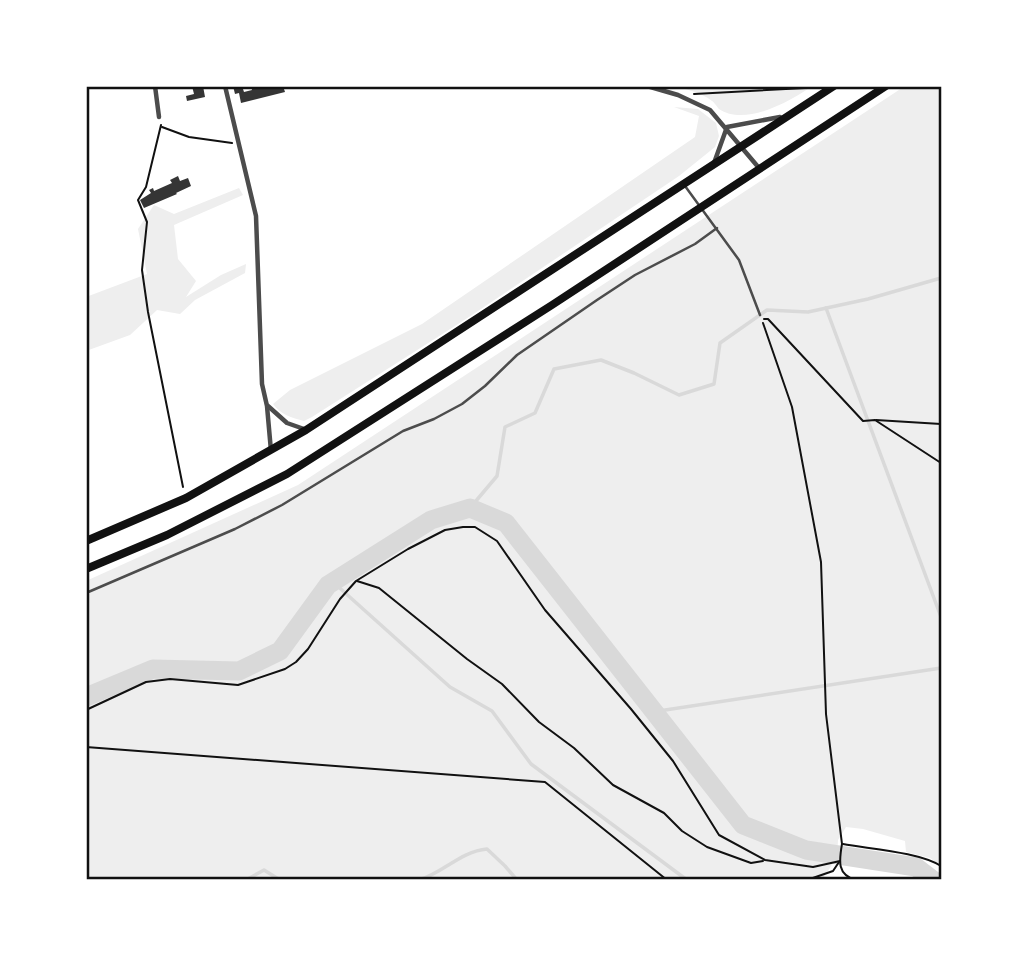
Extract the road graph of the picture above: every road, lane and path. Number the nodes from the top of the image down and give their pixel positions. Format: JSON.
{"nodes":[{"id":1,"x":155,"y":86,"type":"edge"},
{"id":2,"x":225,"y":86,"type":"edge"},
{"id":3,"x":647,"y":86,"type":"edge"},
{"id":4,"x":811,"y":86,"type":"edge"},
{"id":5,"x":834,"y":86,"type":"edge"},
{"id":6,"x":886,"y":86,"type":"edge"},
{"id":7,"x":678,"y":95,"type":"junction"},
{"id":8,"x":789,"y":115,"type":"junction"},
{"id":9,"x":159,"y":117,"type":"joint"},
{"id":10,"x":162,"y":127,"type":"junction"},
{"id":11,"x":727,"y":127,"type":"junction"},
{"id":12,"x":240,"y":144,"type":"junction"},
{"id":13,"x":742,"y":146,"type":"junction"},
{"id":14,"x":714,"y":164,"type":"junction"},
{"id":15,"x":760,"y":169,"type":"junction"},
{"id":16,"x":683,"y":184,"type":"junction"},
{"id":17,"x":701,"y":208,"type":"junction"},
{"id":18,"x":717,"y":228,"type":"junction"},
{"id":19,"x":760,"y":315,"type":"joint"},
{"id":20,"x":763,"y":320,"type":"dead end"},
{"id":21,"x":267,"y":406,"type":"junction"},
{"id":22,"x":875,"y":419,"type":"junction"},
{"id":23,"x":941,"y":424,"type":"edge"},
{"id":24,"x":306,"y":430,"type":"junction"},
{"id":25,"x":271,"y":451,"type":"junction"},
{"id":26,"x":941,"y":463,"type":"edge"},
{"id":27,"x":186,"y":498,"type":"junction"},
{"id":28,"x":86,"y":541,"type":"edge"},
{"id":29,"x":86,"y":569,"type":"edge"},
{"id":30,"x":356,"y":581,"type":"junction"},
{"id":31,"x":86,"y":593,"type":"edge"},
{"id":32,"x":86,"y":710,"type":"edge"},
{"id":33,"x":86,"y":747,"type":"edge"},
{"id":34,"x":842,"y":844,"type":"junction"},
{"id":35,"x":765,"y":860,"type":"junction"},
{"id":36,"x":839,"y":861,"type":"junction"},
{"id":37,"x":941,"y":866,"type":"edge"},
{"id":38,"x":667,"y":880,"type":"edge"},
{"id":39,"x":807,"y":880,"type":"edge"},
{"id":40,"x":856,"y":880,"type":"edge"}],
"edges":[{"from":1,"to":9,"type":"street"},
{"from":2,"to":12,"type":"street"},
{"from":3,"to":7,"type":"street"},
{"from":4,"to":7,"type":"path"},
{"from":5,"to":8,"type":"highway"},
{"from":6,"to":15,"type":"highway"},
{"from":7,"to":11,"type":"street"},
{"from":8,"to":11,"type":"street"},
{"from":8,"to":13,"type":"highway"},
{"from":9,"to":10,"type":"path"},
{"from":10,"to":12,"type":"path"},
{"from":10,"to":27,"type":"path"},
{"from":11,"to":13,"type":"street"},
{"from":11,"to":14,"type":"street"},
{"from":12,"to":21,"type":"street"},
{"from":13,"to":14,"type":"highway"},
{"from":13,"to":15,"type":"street"},
{"from":14,"to":16,"type":"highway"},
{"from":15,"to":17,"type":"highway"},
{"from":16,"to":17,"type":"lane"},
{"from":16,"to":24,"type":"highway"},
{"from":17,"to":18,"type":"lane"},
{"from":17,"to":29,"type":"highway"},
{"from":18,"to":19,"type":"lane"},
{"from":18,"to":31,"type":"lane"},
{"from":19,"to":34,"type":"path"},
{"from":20,"to":22,"type":"path"},
{"from":21,"to":24,"type":"street"},
{"from":21,"to":25,"type":"street"},
{"from":22,"to":23,"type":"path"},
{"from":22,"to":26,"type":"path"},
{"from":24,"to":25,"type":"highway"},
{"from":25,"to":27,"type":"highway"},
{"from":27,"to":28,"type":"highway"},
{"from":30,"to":32,"type":"path"},
{"from":30,"to":35,"type":"path"},
{"from":30,"to":35,"type":"path"},
{"from":33,"to":38,"type":"path"},
{"from":34,"to":36,"type":"path"},
{"from":34,"to":37,"type":"path"},
{"from":35,"to":36,"type":"path"},
{"from":36,"to":39,"type":"path"},
{"from":36,"to":40,"type":"path"}]}
